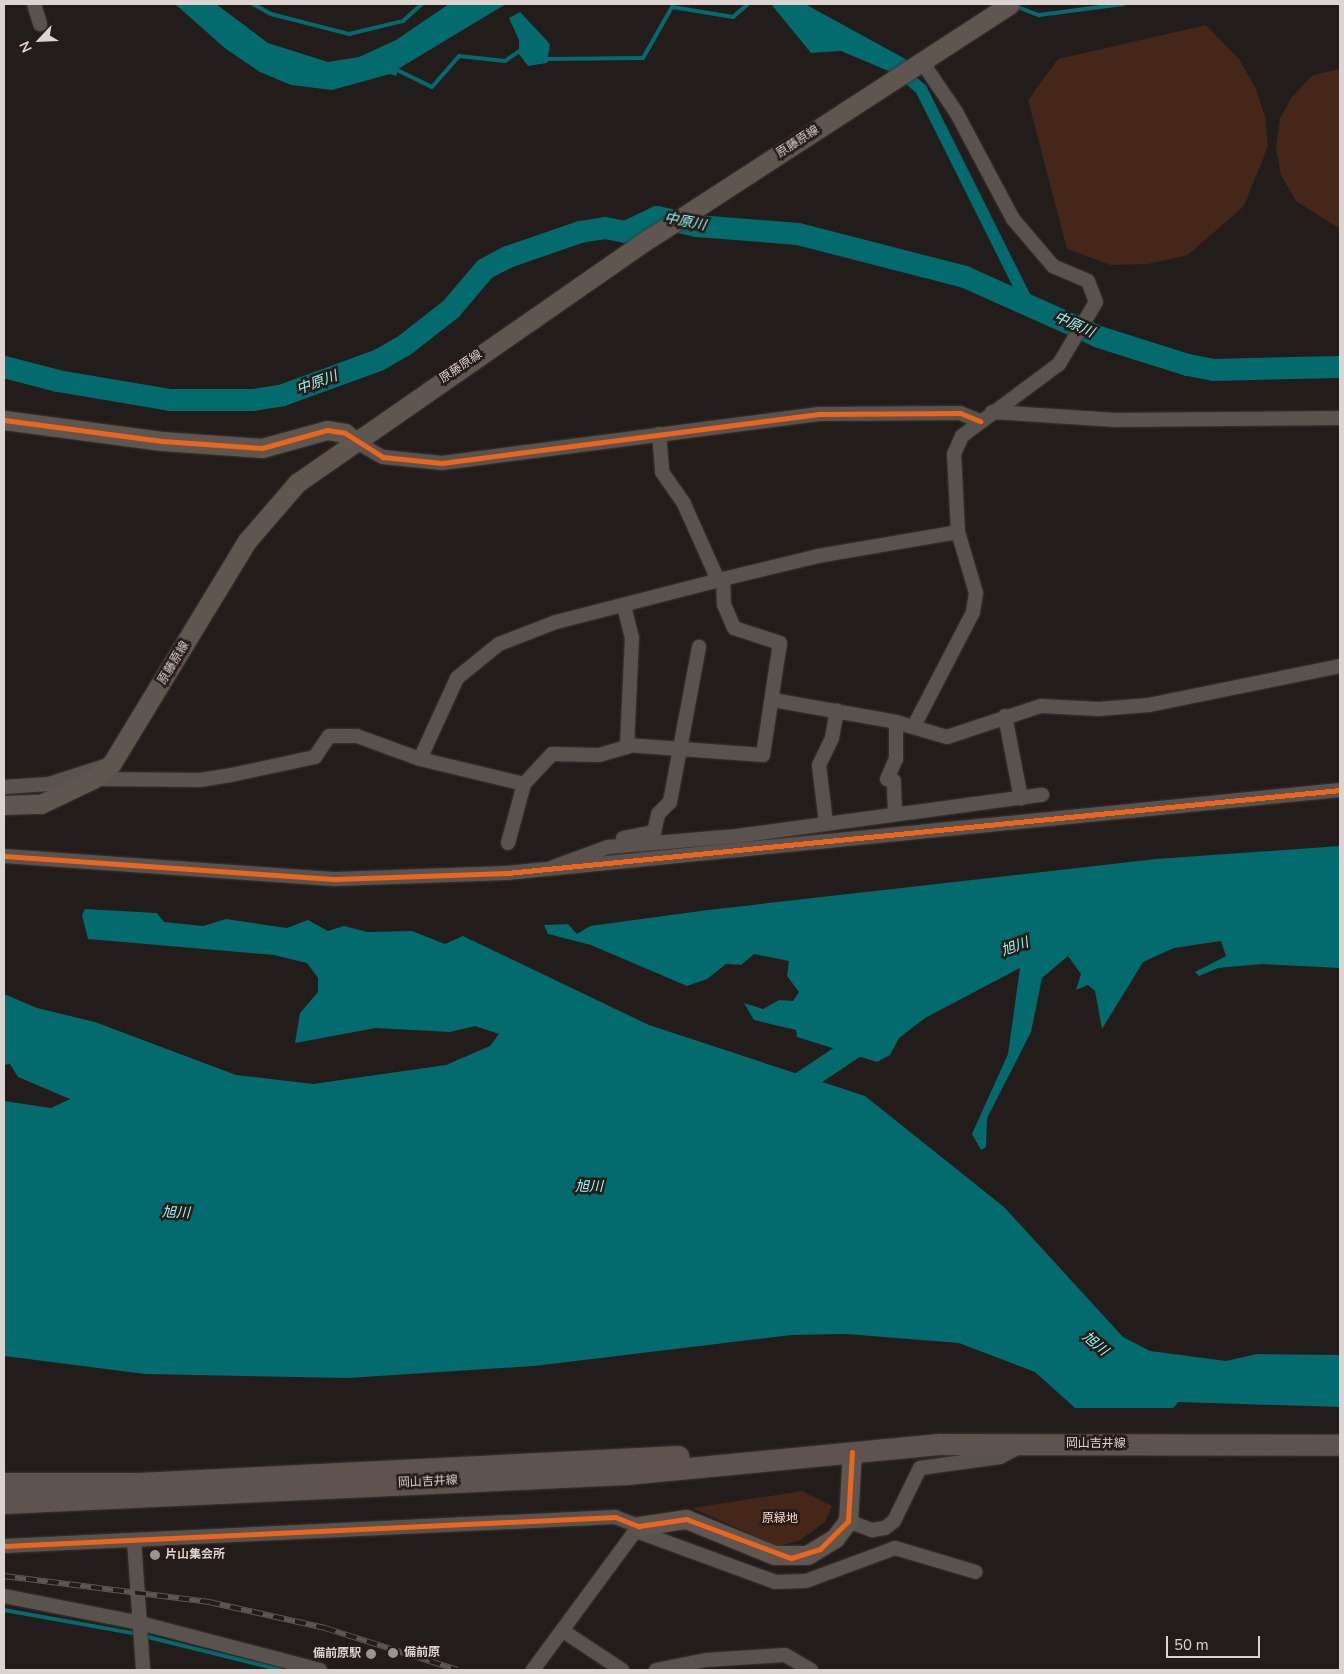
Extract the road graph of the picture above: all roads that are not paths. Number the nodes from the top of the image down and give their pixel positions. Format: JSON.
{"nodes":[{"id":1,"x":34,"y":4,"type":"edge"},
{"id":2,"x":1006,"y":6,"type":"edge"},
{"id":3,"x":40,"y":24,"type":"dead end"},
{"id":4,"x":917,"y":65,"type":"junction"},
{"id":5,"x":992,"y":412,"type":"junction"},
{"id":6,"x":1340,"y":418,"type":"edge"},
{"id":7,"x":4,"y":420,"type":"edge"},
{"id":8,"x":980,"y":421,"type":"junction"},
{"id":9,"x":659,"y":434,"type":"junction"},
{"id":10,"x":353,"y":440,"type":"junction"},
{"id":11,"x":958,"y":532,"type":"junction"},
{"id":12,"x":720,"y":579,"type":"junction"},
{"id":13,"x":624,"y":605,"type":"junction"},
{"id":14,"x":699,"y":647,"type":"dead end"},
{"id":15,"x":1340,"y":666,"type":"edge"},
{"id":16,"x":773,"y":700,"type":"junction"},
{"id":17,"x":838,"y":710,"type":"junction"},
{"id":18,"x":1005,"y":716,"type":"junction"},
{"id":19,"x":896,"y":722,"type":"junction"},
{"id":20,"x":914,"y":726,"type":"junction"},
{"id":21,"x":627,"y":744,"type":"junction"},
{"id":22,"x":680,"y":746,"type":"junction"},
{"id":23,"x":420,"y":759,"type":"junction"},
{"id":24,"x":112,"y":763,"type":"junction"},
{"id":25,"x":93,"y":779,"type":"junction"},
{"id":26,"x":524,"y":784,"type":"junction"},
{"id":27,"x":4,"y":787,"type":"edge"},
{"id":28,"x":1340,"y":790,"type":"edge"},
{"id":29,"x":1042,"y":795,"type":"dead end"},
{"id":30,"x":1021,"y":798,"type":"junction"},
{"id":31,"x":4,"y":805,"type":"edge"},
{"id":32,"x":895,"y":814,"type":"junction"},
{"id":33,"x":826,"y":823,"type":"junction"},
{"id":34,"x":508,"y":843,"type":"dead end"},
{"id":35,"x":608,"y":847,"type":"junction"},
{"id":36,"x":4,"y":856,"type":"edge"},
{"id":37,"x":543,"y":871,"type":"junction"},
{"id":38,"x":1024,"y":1444,"type":"junction"},
{"id":39,"x":1340,"y":1444,"type":"edge"},
{"id":40,"x":852,"y":1452,"type":"junction"},
{"id":41,"x":4,"y":1483,"type":"edge"},
{"id":42,"x":4,"y":1503,"type":"edge"},
{"id":43,"x":848,"y":1521,"type":"junction"},
{"id":44,"x":638,"y":1528,"type":"junction"},
{"id":45,"x":134,"y":1540,"type":"junction"},
{"id":46,"x":4,"y":1546,"type":"edge"},
{"id":47,"x":976,"y":1572,"type":"dead end"},
{"id":48,"x":4,"y":1596,"type":"edge"},
{"id":49,"x":140,"y":1631,"type":"junction"},
{"id":50,"x":563,"y":1631,"type":"junction"},
{"id":51,"x":143,"y":1670,"type":"edge"},
{"id":52,"x":320,"y":1670,"type":"edge"},
{"id":53,"x":533,"y":1670,"type":"edge"},
{"id":54,"x":622,"y":1670,"type":"edge"},
{"id":55,"x":656,"y":1670,"type":"edge"},
{"id":56,"x":811,"y":1670,"type":"edge"}],
"edges":[{"from":1,"to":3,"type":"street"},
{"from":2,"to":4,"type":"main road","name":"原藤原線"},
{"from":4,"to":5,"type":"street"},
{"from":4,"to":10,"type":"main road","name":"原藤原線"},
{"from":5,"to":6,"type":"street"},
{"from":5,"to":8,"type":"street"},
{"from":7,"to":10,"type":"main road"},
{"from":8,"to":9,"type":"street"},
{"from":8,"to":11,"type":"street"},
{"from":9,"to":10,"type":"street"},
{"from":9,"to":12,"type":"street"},
{"from":10,"to":24,"type":"main road","name":"原藤原線"},
{"from":11,"to":12,"type":"street"},
{"from":11,"to":20,"type":"street"},
{"from":12,"to":13,"type":"street"},
{"from":12,"to":16,"type":"street"},
{"from":13,"to":21,"type":"street"},
{"from":13,"to":23,"type":"street"},
{"from":14,"to":22,"type":"street"},
{"from":15,"to":18,"type":"street"},
{"from":16,"to":17,"type":"street"},
{"from":16,"to":22,"type":"street"},
{"from":17,"to":19,"type":"street"},
{"from":17,"to":33,"type":"street"},
{"from":18,"to":20,"type":"street"},
{"from":18,"to":30,"type":"street"},
{"from":19,"to":20,"type":"street"},
{"from":19,"to":32,"type":"street"},
{"from":21,"to":22,"type":"street"},
{"from":21,"to":26,"type":"street"},
{"from":22,"to":35,"type":"street"},
{"from":23,"to":25,"type":"street"},
{"from":23,"to":26,"type":"street"},
{"from":24,"to":25,"type":"main road","name":"原藤原線"},
{"from":24,"to":27,"type":"street"},
{"from":25,"to":31,"type":"main road","name":"原藤原線"},
{"from":26,"to":34,"type":"street"},
{"from":28,"to":37,"type":"street"},
{"from":29,"to":30,"type":"street"},
{"from":30,"to":32,"type":"street"},
{"from":32,"to":33,"type":"street"},
{"from":33,"to":35,"type":"street"},
{"from":35,"to":37,"type":"street"},
{"from":36,"to":37,"type":"street"},
{"from":38,"to":39,"type":"main road","name":"岡山吉井線"},
{"from":38,"to":40,"type":"main road","name":"岡山吉井線"},
{"from":38,"to":43,"type":"street"},
{"from":40,"to":41,"type":"main road","name":"岡山吉井線"},
{"from":40,"to":42,"type":"main road","name":"岡山吉井線"},
{"from":40,"to":43,"type":"main road"},
{"from":43,"to":44,"type":"main road"},
{"from":44,"to":45,"type":"street"},
{"from":44,"to":47,"type":"street"},
{"from":44,"to":50,"type":"street"},
{"from":45,"to":46,"type":"street"},
{"from":45,"to":49,"type":"street"},
{"from":48,"to":49,"type":"street"},
{"from":49,"to":51,"type":"street"},
{"from":49,"to":52,"type":"street"},
{"from":50,"to":53,"type":"street"},
{"from":50,"to":54,"type":"street"},
{"from":55,"to":56,"type":"street"}]}
